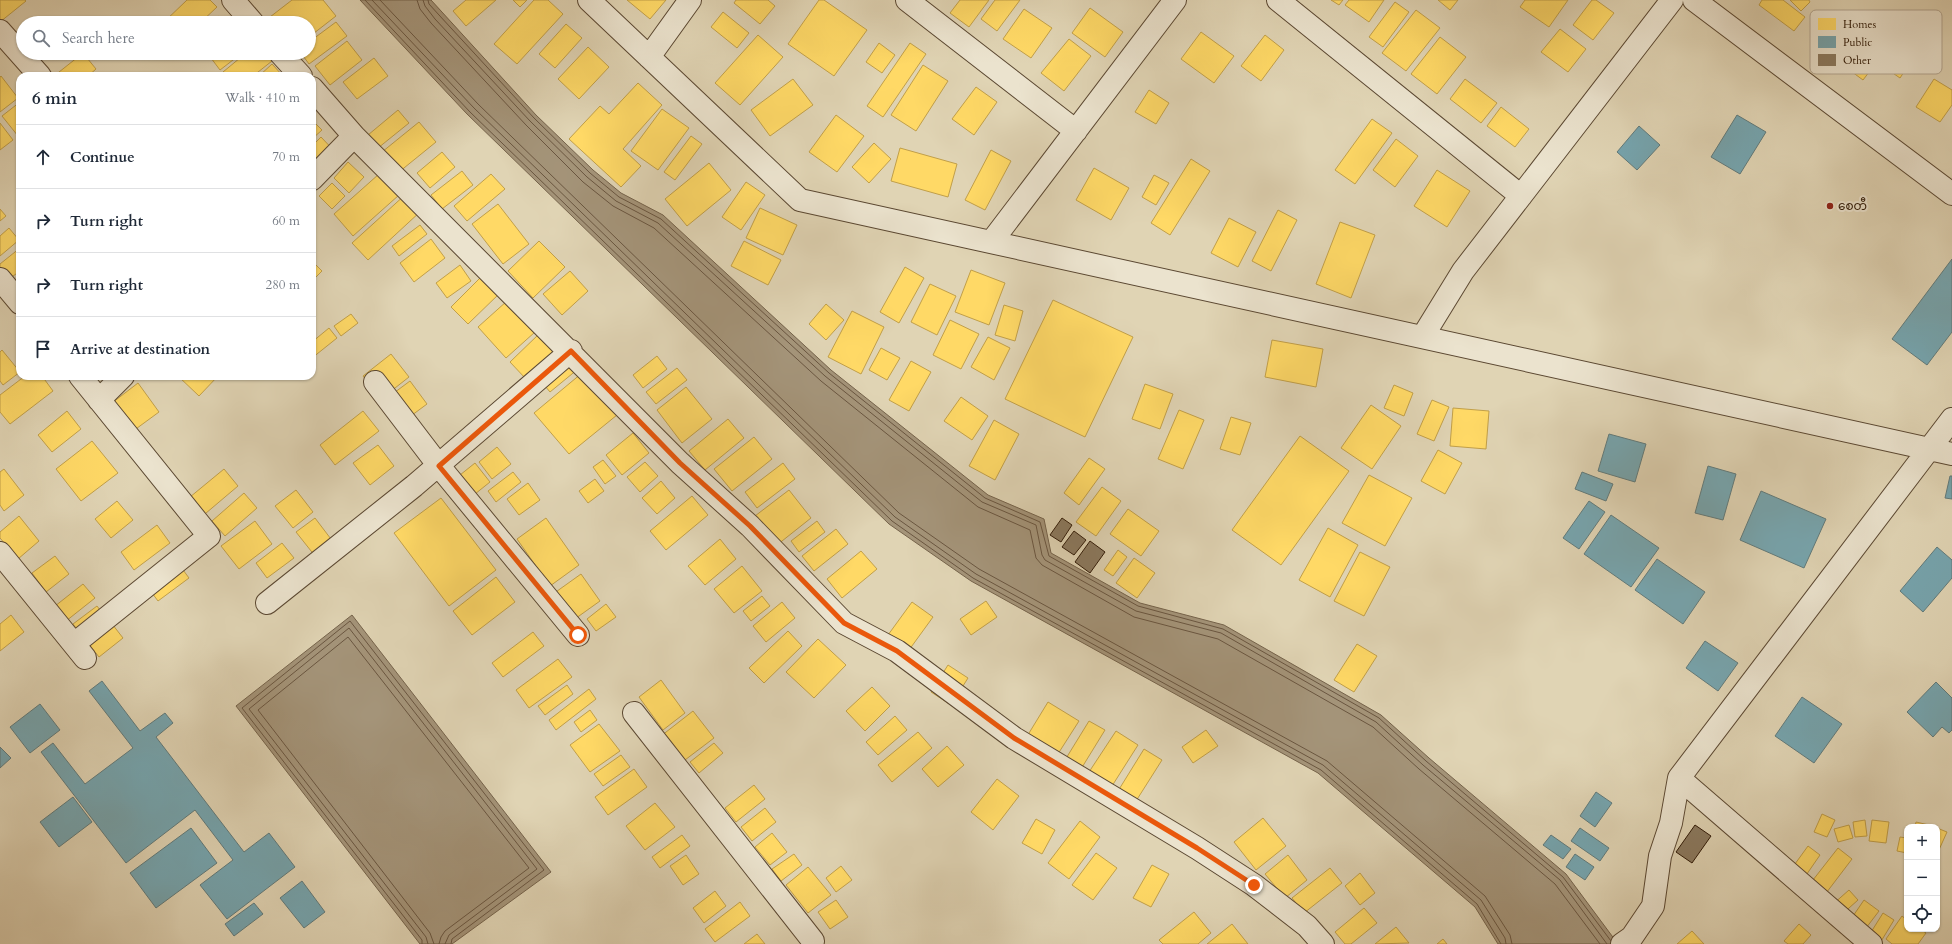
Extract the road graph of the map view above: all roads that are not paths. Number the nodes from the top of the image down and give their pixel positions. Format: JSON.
{"nodes":[{"id":1,"x":233,"y":0,"type":"edge"},
{"id":2,"x":589,"y":0,"type":"edge"},
{"id":3,"x":690,"y":0,"type":"edge"},
{"id":4,"x":907,"y":0,"type":"edge"},
{"id":5,"x":1175,"y":0,"type":"edge"},
{"id":6,"x":1278,"y":0,"type":"edge"},
{"id":7,"x":1672,"y":0,"type":"edge"},
{"id":8,"x":1694,"y":0,"type":"edge"},
{"id":9,"x":248,"y":16,"type":"edge"},
{"id":10,"x":0,"y":31,"type":"edge"},
{"id":11,"x":16,"y":49,"type":"edge"},
{"id":12,"x":649,"y":57,"type":"junction"},
{"id":13,"x":26,"y":60,"type":"edge"},
{"id":14,"x":286,"y":60,"type":"edge"},
{"id":15,"x":36,"y":72,"type":"edge"},
{"id":16,"x":297,"y":72,"type":"edge"},
{"id":17,"x":316,"y":93,"type":"edge"},
{"id":18,"x":1076,"y":131,"type":"junction"},
{"id":19,"x":354,"y":136,"type":"junction"},
{"id":20,"x":316,"y":175,"type":"edge"},
{"id":21,"x":1952,"y":194,"type":"edge"},
{"id":22,"x":1521,"y":196,"type":"junction"},
{"id":23,"x":992,"y":241,"type":"junction"},
{"id":24,"x":0,"y":279,"type":"edge"},
{"id":25,"x":16,"y":298,"type":"edge"},
{"id":26,"x":1423,"y":336,"type":"junction"},
{"id":27,"x":571,"y":351,"type":"junction"},
{"id":28,"x":83,"y":380,"type":"edge"},
{"id":29,"x":118,"y":380,"type":"edge"},
{"id":30,"x":375,"y":382,"type":"dead end"},
{"id":31,"x":99,"y":400,"type":"junction"},
{"id":32,"x":1952,"y":419,"type":"edge"},
{"id":33,"x":1930,"y":449,"type":"junction"},
{"id":34,"x":1952,"y":454,"type":"edge"},
{"id":35,"x":439,"y":466,"type":"junction"},
{"id":36,"x":0,"y":553,"type":"edge"},
{"id":37,"x":267,"y":603,"type":"dead end"},
{"id":38,"x":578,"y":635,"type":"dead end"},
{"id":39,"x":634,"y":713,"type":"dead end"},
{"id":40,"x":1679,"y":778,"type":"junction"},
{"id":41,"x":813,"y":940,"type":"dead end"},
{"id":42,"x":1627,"y":941,"type":"edge"},
{"id":43,"x":1323,"y":944,"type":"edge"},
{"id":44,"x":1872,"y":944,"type":"edge"}],
"edges":[{"from":1,"to":9,"type":"street"},
{"from":2,"to":12,"type":"street"},
{"from":3,"to":12,"type":"street"},
{"from":4,"to":18,"type":"street"},
{"from":5,"to":18,"type":"street"},
{"from":6,"to":22,"type":"street"},
{"from":7,"to":22,"type":"street"},
{"from":8,"to":21,"type":"street"},
{"from":10,"to":11,"type":"street"},
{"from":12,"to":23,"type":"street"},
{"from":13,"to":15,"type":"street"},
{"from":14,"to":16,"type":"street"},
{"from":17,"to":19,"type":"street"},
{"from":18,"to":23,"type":"street"},
{"from":19,"to":20,"type":"street"},
{"from":19,"to":27,"type":"street"},
{"from":22,"to":26,"type":"street"},
{"from":23,"to":26,"type":"street"},
{"from":24,"to":25,"type":"street"},
{"from":26,"to":33,"type":"street"},
{"from":27,"to":35,"type":"street"},
{"from":27,"to":43,"type":"street"},
{"from":28,"to":31,"type":"street"},
{"from":29,"to":31,"type":"street"},
{"from":30,"to":35,"type":"street"},
{"from":31,"to":36,"type":"street"},
{"from":32,"to":33,"type":"street"},
{"from":33,"to":34,"type":"street"},
{"from":33,"to":40,"type":"street"},
{"from":35,"to":37,"type":"street"},
{"from":35,"to":38,"type":"street"},
{"from":39,"to":41,"type":"street"},
{"from":40,"to":42,"type":"street"},
{"from":40,"to":44,"type":"street"}]}
